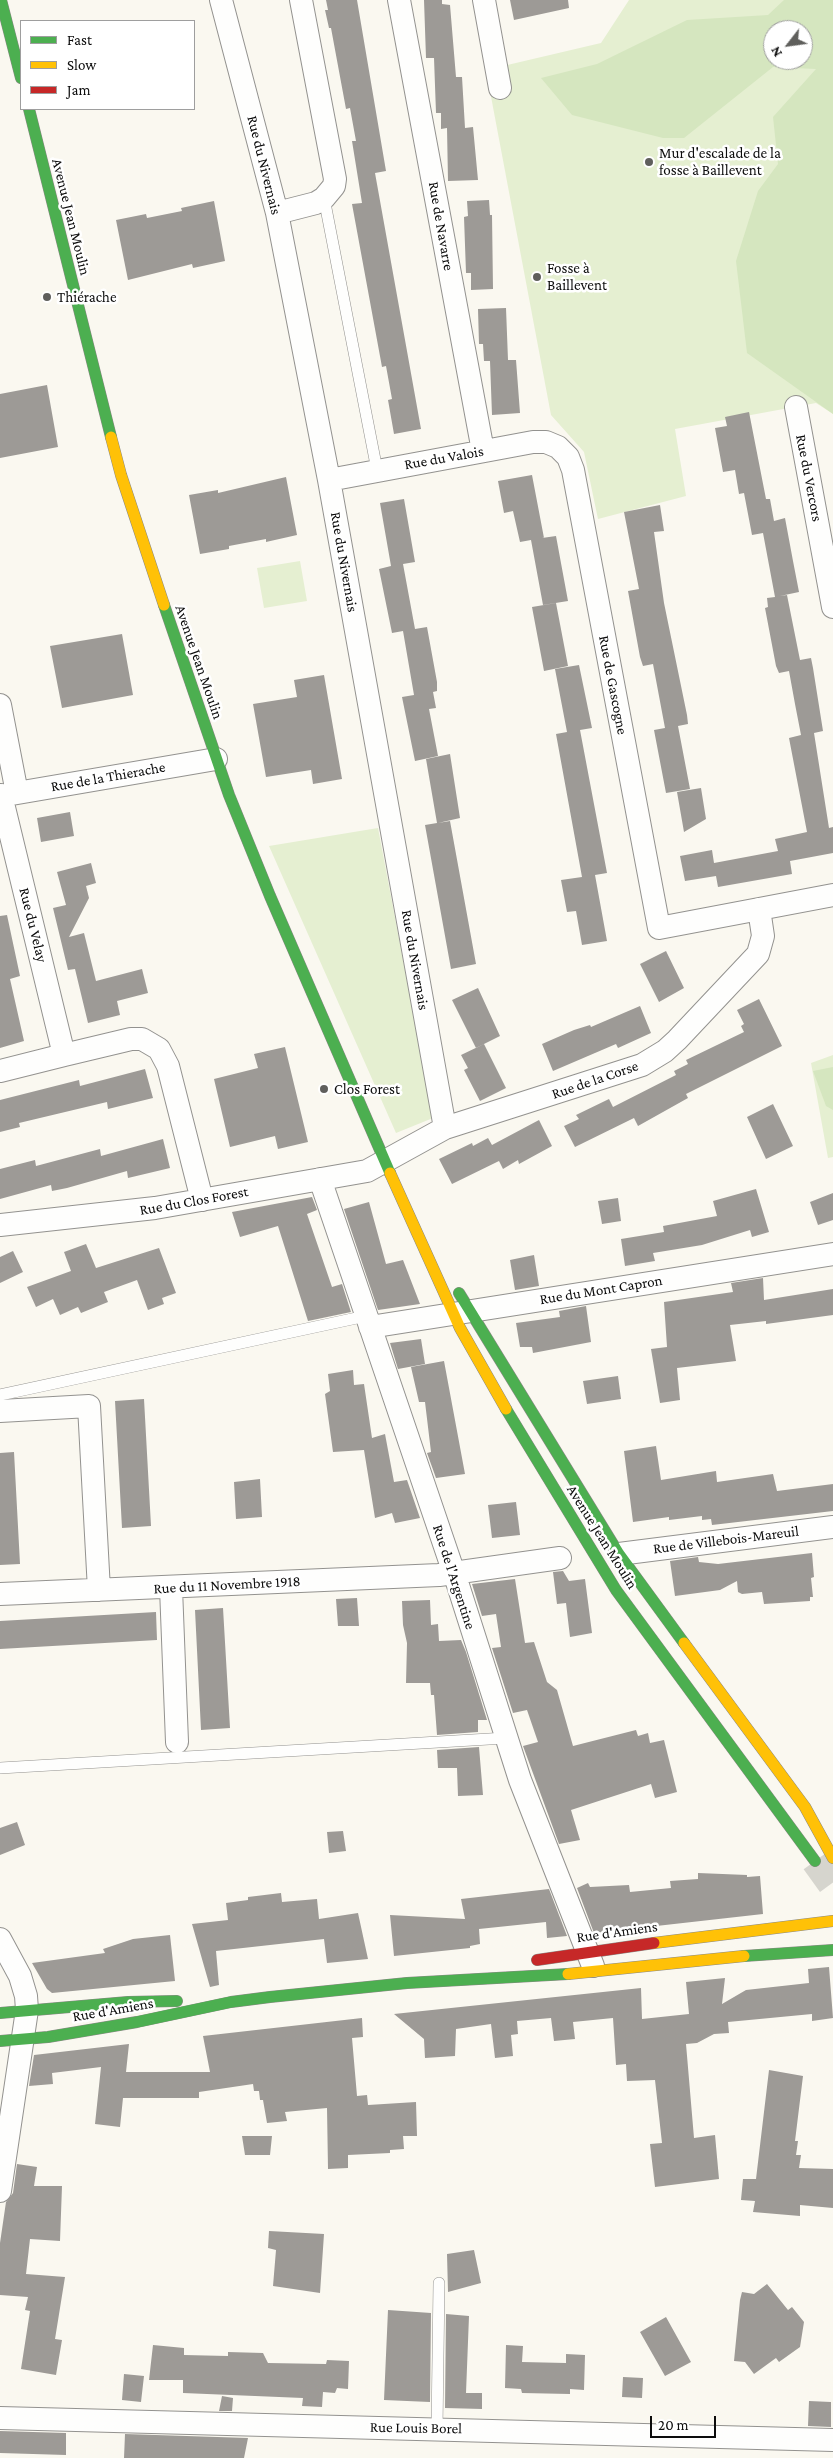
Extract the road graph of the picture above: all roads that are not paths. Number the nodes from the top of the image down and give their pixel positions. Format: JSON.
{"nodes":[{"id":1,"x":1,"y":0,"type":"edge"},
{"id":2,"x":221,"y":0,"type":"edge"},
{"id":3,"x":301,"y":0,"type":"edge"},
{"id":4,"x":400,"y":0,"type":"edge"},
{"id":5,"x":484,"y":0,"type":"edge"},
{"id":6,"x":20,"y":74,"type":"edge"},
{"id":7,"x":500,"y":88,"type":"dead end"},
{"id":8,"x":29,"y":110,"type":"edge"},
{"id":9,"x":324,"y":198,"type":"junction"},
{"id":10,"x":277,"y":213,"type":"junction"},
{"id":11,"x":796,"y":407,"type":"dead end"},
{"id":12,"x":558,"y":447,"type":"joint"},
{"id":13,"x":483,"y":452,"type":"junction"},
{"id":14,"x":377,"y":470,"type":"junction"},
{"id":15,"x":329,"y":480,"type":"junction"},
{"id":16,"x":833,"y":607,"type":"edge"},
{"id":17,"x":0,"y":705,"type":"edge"},
{"id":18,"x":216,"y":759,"type":"junction"},
{"id":19,"x":6,"y":794,"type":"edge"},
{"id":20,"x":833,"y":895,"type":"edge"},
{"id":21,"x":759,"y":910,"type":"junction"},
{"id":22,"x":64,"y":1055,"type":"junction"},
{"id":23,"x":0,"y":1071,"type":"edge"},
{"id":24,"x":445,"y":1128,"type":"junction"},
{"id":25,"x":385,"y":1161,"type":"junction"},
{"id":26,"x":320,"y":1179,"type":"junction"},
{"id":27,"x":202,"y":1200,"type":"junction"},
{"id":28,"x":405,"y":1203,"type":"junction"},
{"id":29,"x":0,"y":1226,"type":"edge"},
{"id":30,"x":833,"y":1254,"type":"edge"},
{"id":31,"x":462,"y":1313,"type":"junction"},
{"id":32,"x":368,"y":1321,"type":"junction"},
{"id":33,"x":0,"y":1395,"type":"edge"},
{"id":34,"x":0,"y":1411,"type":"edge"},
{"id":35,"x":833,"y":1527,"type":"edge"},
{"id":36,"x":619,"y":1554,"type":"junction"},
{"id":37,"x":560,"y":1558,"type":"dead end"},
{"id":38,"x":454,"y":1573,"type":"junction"},
{"id":39,"x":171,"y":1588,"type":"junction"},
{"id":40,"x":99,"y":1590,"type":"junction"},
{"id":41,"x":0,"y":1594,"type":"edge"},
{"id":42,"x":506,"y":1738,"type":"junction"},
{"id":43,"x":177,"y":1742,"type":"dead end"},
{"id":44,"x":0,"y":1768,"type":"edge"},
{"id":45,"x":805,"y":1807,"type":"junction"},
{"id":46,"x":833,"y":1838,"type":"edge"},
{"id":47,"x":833,"y":1858,"type":"edge"},
{"id":48,"x":815,"y":1861,"type":"tunnel mouth"},
{"id":49,"x":833,"y":1907,"type":"edge"},
{"id":50,"x":833,"y":1916,"type":"edge"},
{"id":51,"x":833,"y":1921,"type":"edge"},
{"id":52,"x":0,"y":1939,"type":"edge"},
{"id":53,"x":833,"y":1950,"type":"edge"},
{"id":54,"x":587,"y":1951,"type":"junction"},
{"id":55,"x":523,"y":1963,"type":"dead end"},
{"id":56,"x":504,"y":1966,"type":"dead end"},
{"id":57,"x":595,"y":1972,"type":"junction"},
{"id":58,"x":407,"y":1983,"type":"junction"},
{"id":59,"x":231,"y":2002,"type":"junction"},
{"id":60,"x":27,"y":2010,"type":"junction"},
{"id":61,"x":0,"y":2013,"type":"edge"},
{"id":62,"x":24,"y":2039,"type":"junction"},
{"id":63,"x":0,"y":2041,"type":"edge"},
{"id":64,"x":0,"y":2191,"type":"edge"},
{"id":65,"x":439,"y":2283,"type":"dead end"},
{"id":66,"x":0,"y":2418,"type":"edge"},
{"id":67,"x":437,"y":2429,"type":"junction"},
{"id":68,"x":833,"y":2440,"type":"edge"}],
"edges":[{"from":1,"to":6,"type":"street"},
{"from":2,"to":10,"type":"street","name":"Rue du Nivernais"},
{"from":3,"to":9,"type":"street"},
{"from":4,"to":13,"type":"street","name":"Rue de Navarre"},
{"from":5,"to":7,"type":"street"},
{"from":8,"to":18,"type":"street","name":"Avenue Jean Moulin"},
{"from":9,"to":10,"type":"street"},
{"from":9,"to":14,"type":"lane"},
{"from":10,"to":15,"type":"street","name":"Rue du Nivernais"},
{"from":11,"to":16,"type":"street","name":"Rue du Vercors"},
{"from":12,"to":13,"type":"street","name":"Rue du Valois"},
{"from":12,"to":21,"type":"street","name":"Rue de Gascogne"},
{"from":13,"to":14,"type":"street","name":"Rue du Valois"},
{"from":14,"to":15,"type":"street","name":"Rue du Valois"},
{"from":15,"to":24,"type":"street","name":"Rue du Nivernais"},
{"from":17,"to":19,"type":"street","name":"Rue du Velay"},
{"from":18,"to":19,"type":"street","name":"Rue de la Thierache"},
{"from":18,"to":25,"type":"street","name":"Avenue Jean Moulin"},
{"from":19,"to":22,"type":"street","name":"Rue du Velay"},
{"from":20,"to":21,"type":"street"},
{"from":21,"to":24,"type":"street","name":"Rue de la Corse"},
{"from":22,"to":23,"type":"street"},
{"from":22,"to":27,"type":"street"},
{"from":24,"to":25,"type":"street","name":"Rue de la Corse"},
{"from":25,"to":26,"type":"street","name":"Rue du Clos Forest"},
{"from":25,"to":28,"type":"street","name":"Avenue Jean Moulin"},
{"from":26,"to":27,"type":"street","name":"Rue du Clos Forest"},
{"from":26,"to":32,"type":"street","name":"Rue de l'Argentine"},
{"from":27,"to":29,"type":"street","name":"Rue du Clos Forest"},
{"from":28,"to":31,"type":"street","name":"Avenue Jean Moulin"},
{"from":28,"to":31,"type":"street","name":"Avenue Jean Moulin"},
{"from":30,"to":31,"type":"street","name":"Rue du Mont Capron"},
{"from":31,"to":32,"type":"street","name":"Rue du Mont Capron"},
{"from":31,"to":36,"type":"street","name":"Avenue Jean Moulin"},
{"from":31,"to":48,"type":"street","name":"Avenue Jean Moulin"},
{"from":32,"to":33,"type":"lane"},
{"from":32,"to":38,"type":"street","name":"Rue de l'Argentine"},
{"from":34,"to":40,"type":"street"},
{"from":35,"to":36,"type":"street","name":"Rue de Villebois-Mareuil"},
{"from":36,"to":45,"type":"street","name":"Avenue Jean Moulin"},
{"from":37,"to":38,"type":"street"},
{"from":38,"to":39,"type":"street","name":"Rue du 11 Novembre 1918"},
{"from":38,"to":42,"type":"street","name":"Rue de l'Argentine"},
{"from":39,"to":40,"type":"street","name":"Rue du 11 Novembre 1918"},
{"from":39,"to":43,"type":"street"},
{"from":40,"to":41,"type":"street","name":"Rue du 11 Novembre 1918"},
{"from":42,"to":44,"type":"lane"},
{"from":42,"to":54,"type":"street","name":"Rue de l'Argentine"},
{"from":45,"to":46,"type":"street","name":"Avenue Jean Moulin"},
{"from":45,"to":47,"type":"street","name":"Avenue Jean Moulin"},
{"from":49,"to":50,"type":"street"},
{"from":51,"to":54,"type":"street","name":"Rue d'Amiens"},
{"from":52,"to":60,"type":"street"},
{"from":53,"to":57,"type":"street","name":"Rue d'Amiens"},
{"from":54,"to":55,"type":"street","name":"Rue d'Amiens"},
{"from":54,"to":57,"type":"street","name":"Rue de l'Argentine"},
{"from":56,"to":58,"type":"street","name":"Rue d'Amiens"},
{"from":57,"to":58,"type":"street","name":"Rue d'Amiens"},
{"from":58,"to":59,"type":"street","name":"Rue d'Amiens"},
{"from":59,"to":60,"type":"street","name":"Rue d'Amiens"},
{"from":59,"to":62,"type":"street","name":"Rue d'Amiens"},
{"from":60,"to":61,"type":"street","name":"Rue d'Amiens"},
{"from":60,"to":62,"type":"street"},
{"from":62,"to":63,"type":"street","name":"Rue d'Amiens"},
{"from":62,"to":64,"type":"street"},
{"from":65,"to":67,"type":"lane"},
{"from":66,"to":67,"type":"street","name":"Rue Louis Borel"},
{"from":67,"to":68,"type":"street","name":"Rue Louis Borel"}]}
